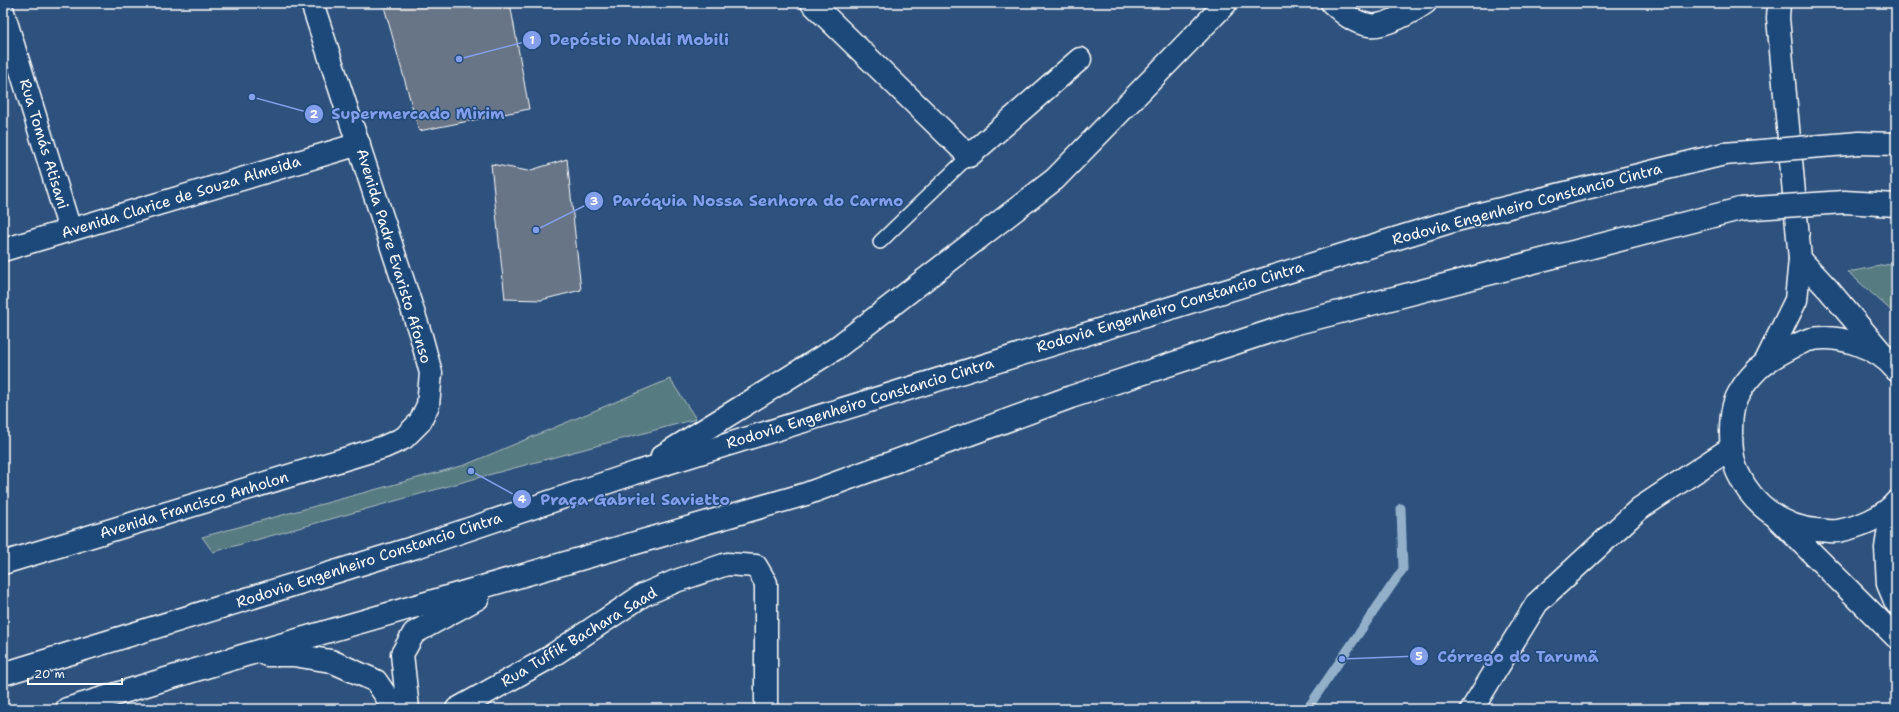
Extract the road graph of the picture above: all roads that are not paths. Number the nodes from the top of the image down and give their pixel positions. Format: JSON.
{"nodes":[{"id":1,"x":312,"y":3,"type":"edge"},
{"id":2,"x":812,"y":3,"type":"edge"},
{"id":3,"x":1226,"y":3,"type":"edge"},
{"id":4,"x":1332,"y":3,"type":"edge"},
{"id":5,"x":1425,"y":3,"type":"edge"},
{"id":6,"x":1777,"y":8,"type":"edge"},
{"id":7,"x":3,"y":12,"type":"edge"},
{"id":8,"x":1080,"y":59,"type":"dead end"},
{"id":9,"x":359,"y":144,"type":"junction"},
{"id":10,"x":1896,"y":144,"type":"edge"},
{"id":11,"x":969,"y":156,"type":"junction"},
{"id":12,"x":1896,"y":205,"type":"edge"},
{"id":13,"x":70,"y":230,"type":"junction"},
{"id":14,"x":880,"y":242,"type":"dead end"},
{"id":15,"x":3,"y":250,"type":"edge"},
{"id":16,"x":1800,"y":259,"type":"junction"},
{"id":17,"x":1765,"y":363,"type":"junction"},
{"id":18,"x":1893,"y":366,"type":"edge"},
{"id":19,"x":384,"y":446,"type":"joint"},
{"id":20,"x":1731,"y":448,"type":"junction"},
{"id":21,"x":635,"y":473,"type":"junction"},
{"id":22,"x":1894,"y":504,"type":"edge"},
{"id":23,"x":1777,"y":518,"type":"junction"},
{"id":24,"x":3,"y":563,"type":"edge"},
{"id":25,"x":565,"y":563,"type":"junction"},
{"id":26,"x":1896,"y":604,"type":"edge"},
{"id":27,"x":1896,"y":637,"type":"edge"},
{"id":28,"x":242,"y":656,"type":"junction"},
{"id":29,"x":3,"y":674,"type":"edge"},
{"id":30,"x":67,"y":709,"type":"edge"},
{"id":31,"x":395,"y":709,"type":"edge"},
{"id":32,"x":408,"y":709,"type":"edge"},
{"id":33,"x":456,"y":709,"type":"edge"},
{"id":34,"x":766,"y":709,"type":"edge"},
{"id":35,"x":1472,"y":709,"type":"edge"}],
"edges":[{"from":1,"to":9,"type":"main road","name":"Avenida Padre Evaristo Afonso"},
{"from":2,"to":11,"type":"main road"},
{"from":3,"to":21,"type":"main road"},
{"from":4,"to":5,"type":"main road"},
{"from":6,"to":16,"type":"main road"},
{"from":7,"to":13,"type":"main road","name":"Rua Tomás Atisani"},
{"from":8,"to":11,"type":"main road"},
{"from":9,"to":13,"type":"main road","name":"Avenida Clarice de Souza Almeida"},
{"from":9,"to":19,"type":"main road","name":"Avenida Padre Evaristo Afonso"},
{"from":10,"to":21,"type":"main road","name":"Rodovia Engenheiro Constancio Cintra","bridge":true},
{"from":11,"to":14,"type":"lane"},
{"from":12,"to":25,"type":"main road","bridge":true},
{"from":13,"to":15,"type":"main road","name":"Avenida Clarice de Souza Almeida"},
{"from":16,"to":17,"type":"main road"},
{"from":16,"to":18,"type":"main road"},
{"from":17,"to":18,"type":"main road"},
{"from":17,"to":20,"type":"main road"},
{"from":19,"to":24,"type":"main road","name":"Avenida Francisco Anholon"},
{"from":20,"to":23,"type":"main road"},
{"from":20,"to":35,"type":"main road"},
{"from":21,"to":29,"type":"main road","name":"Rodovia Engenheiro Constancio Cintra"},
{"from":22,"to":23,"type":"main road"},
{"from":22,"to":26,"type":"main road"},
{"from":23,"to":27,"type":"main road"},
{"from":25,"to":28,"type":"main road"},
{"from":25,"to":32,"type":"main road"},
{"from":28,"to":30,"type":"main road"},
{"from":28,"to":31,"type":"main road"},
{"from":33,"to":34,"type":"main road","name":"Rua Tuffik Bachara Saad"}]}
